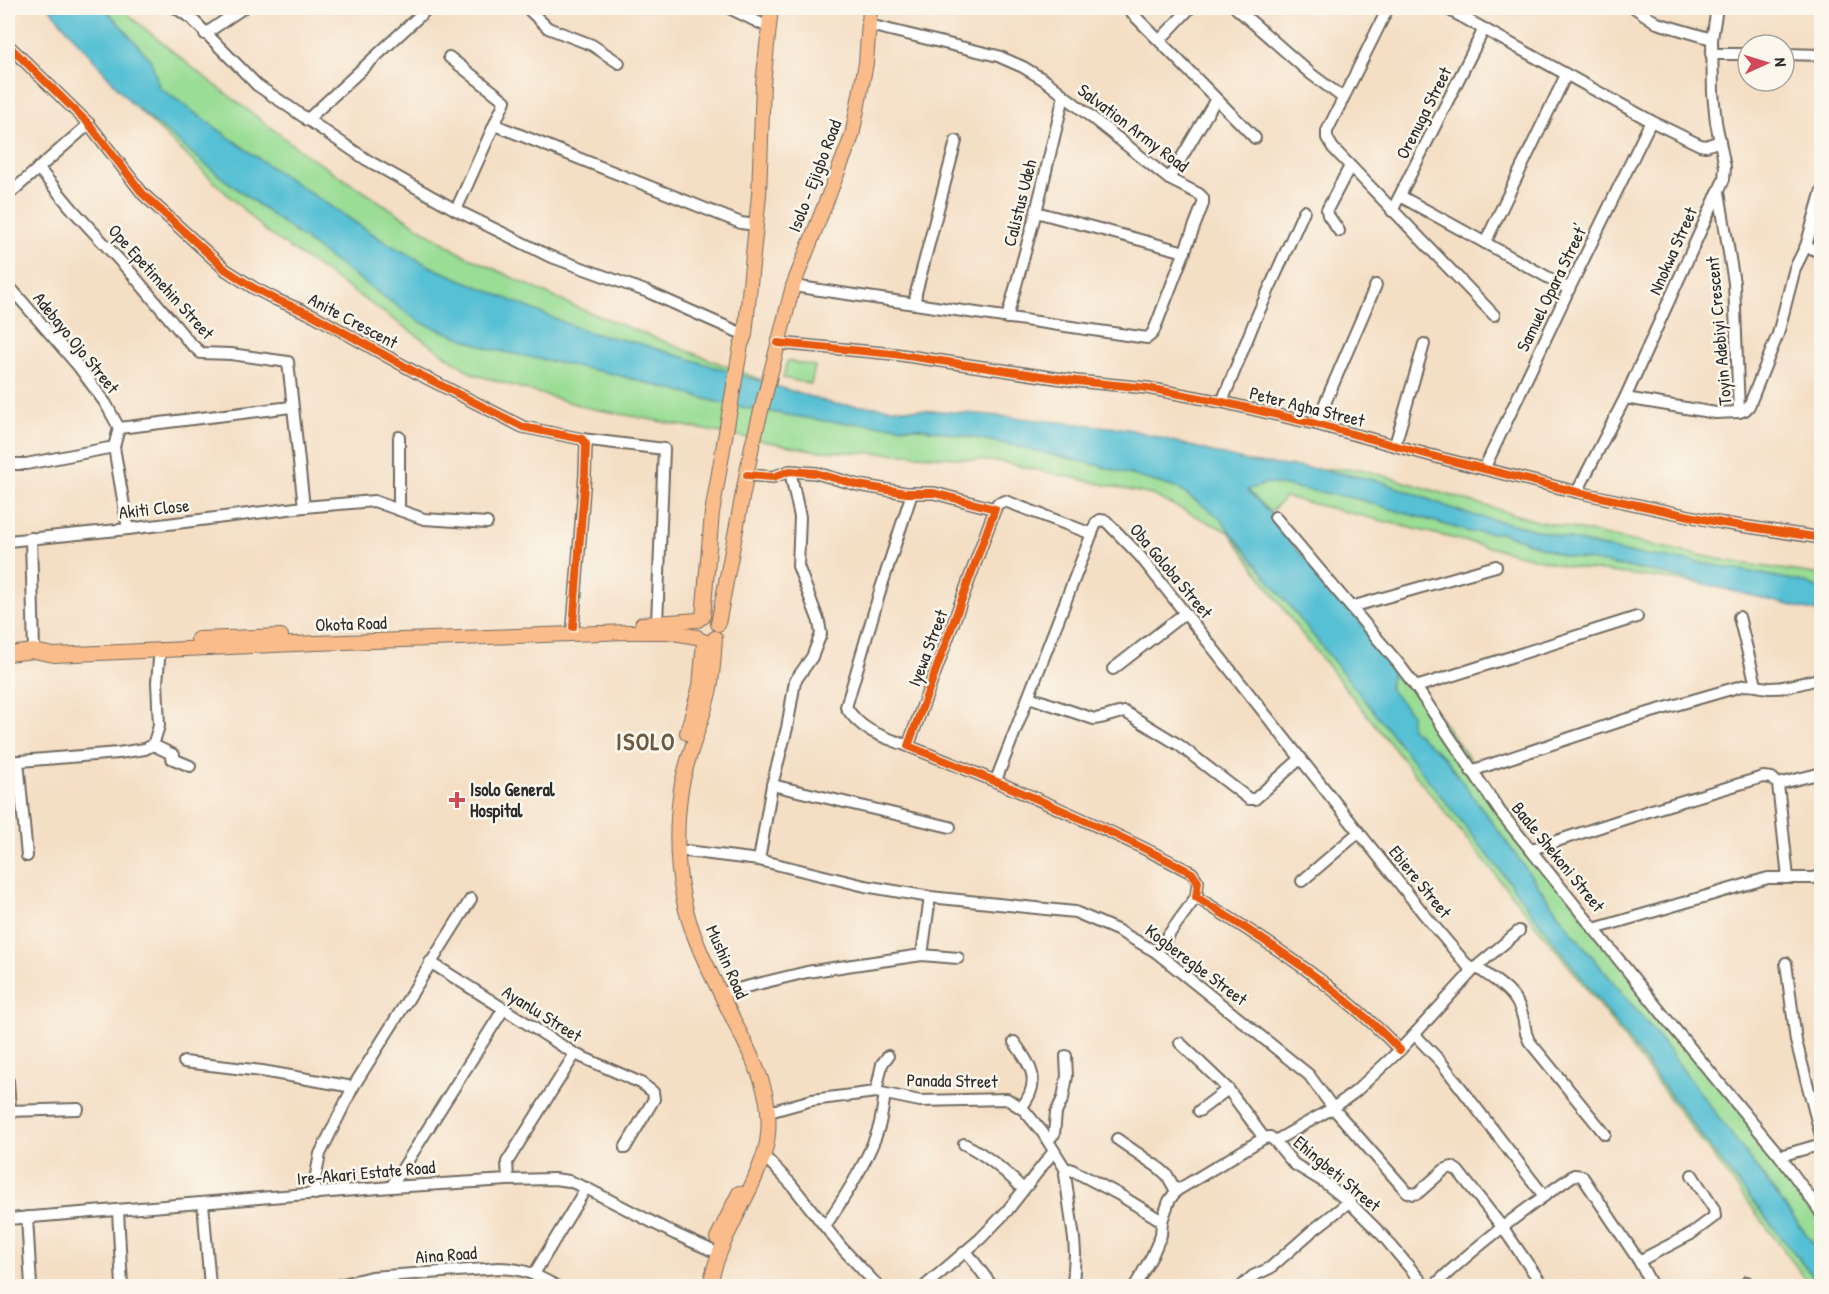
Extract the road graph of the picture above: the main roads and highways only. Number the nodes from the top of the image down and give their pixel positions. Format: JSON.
{"nodes":[{"id":1,"x":771,"y":8,"type":"edge"},
{"id":2,"x":870,"y":8,"type":"edge"},
{"id":3,"x":701,"y":618,"type":"junction"},
{"id":4,"x":718,"y":624,"type":"junction"},
{"id":5,"x":705,"y":639,"type":"junction"},
{"id":6,"x":34,"y":651,"type":"junction"},
{"id":7,"x":8,"y":654,"type":"edge"},
{"id":8,"x":702,"y":1287,"type":"edge"},
{"id":9,"x":710,"y":1287,"type":"edge"}],
"edges":[{"from":1,"to":3,"type":"main road"},
{"from":2,"to":4,"type":"main road","name":"Isolo - Ejigbo Road"},
{"from":3,"to":4,"type":"main road"},
{"from":3,"to":5,"type":"main road"},
{"from":3,"to":6,"type":"main road"},
{"from":4,"to":5,"type":"main road"},
{"from":5,"to":6,"type":"main road","name":"Okota Road"},
{"from":5,"to":8,"type":"main road","name":"Mushin Road"},
{"from":5,"to":9,"type":"main road","name":"Mushin Road"},
{"from":6,"to":7,"type":"main road","name":"Okota Road"}]}
